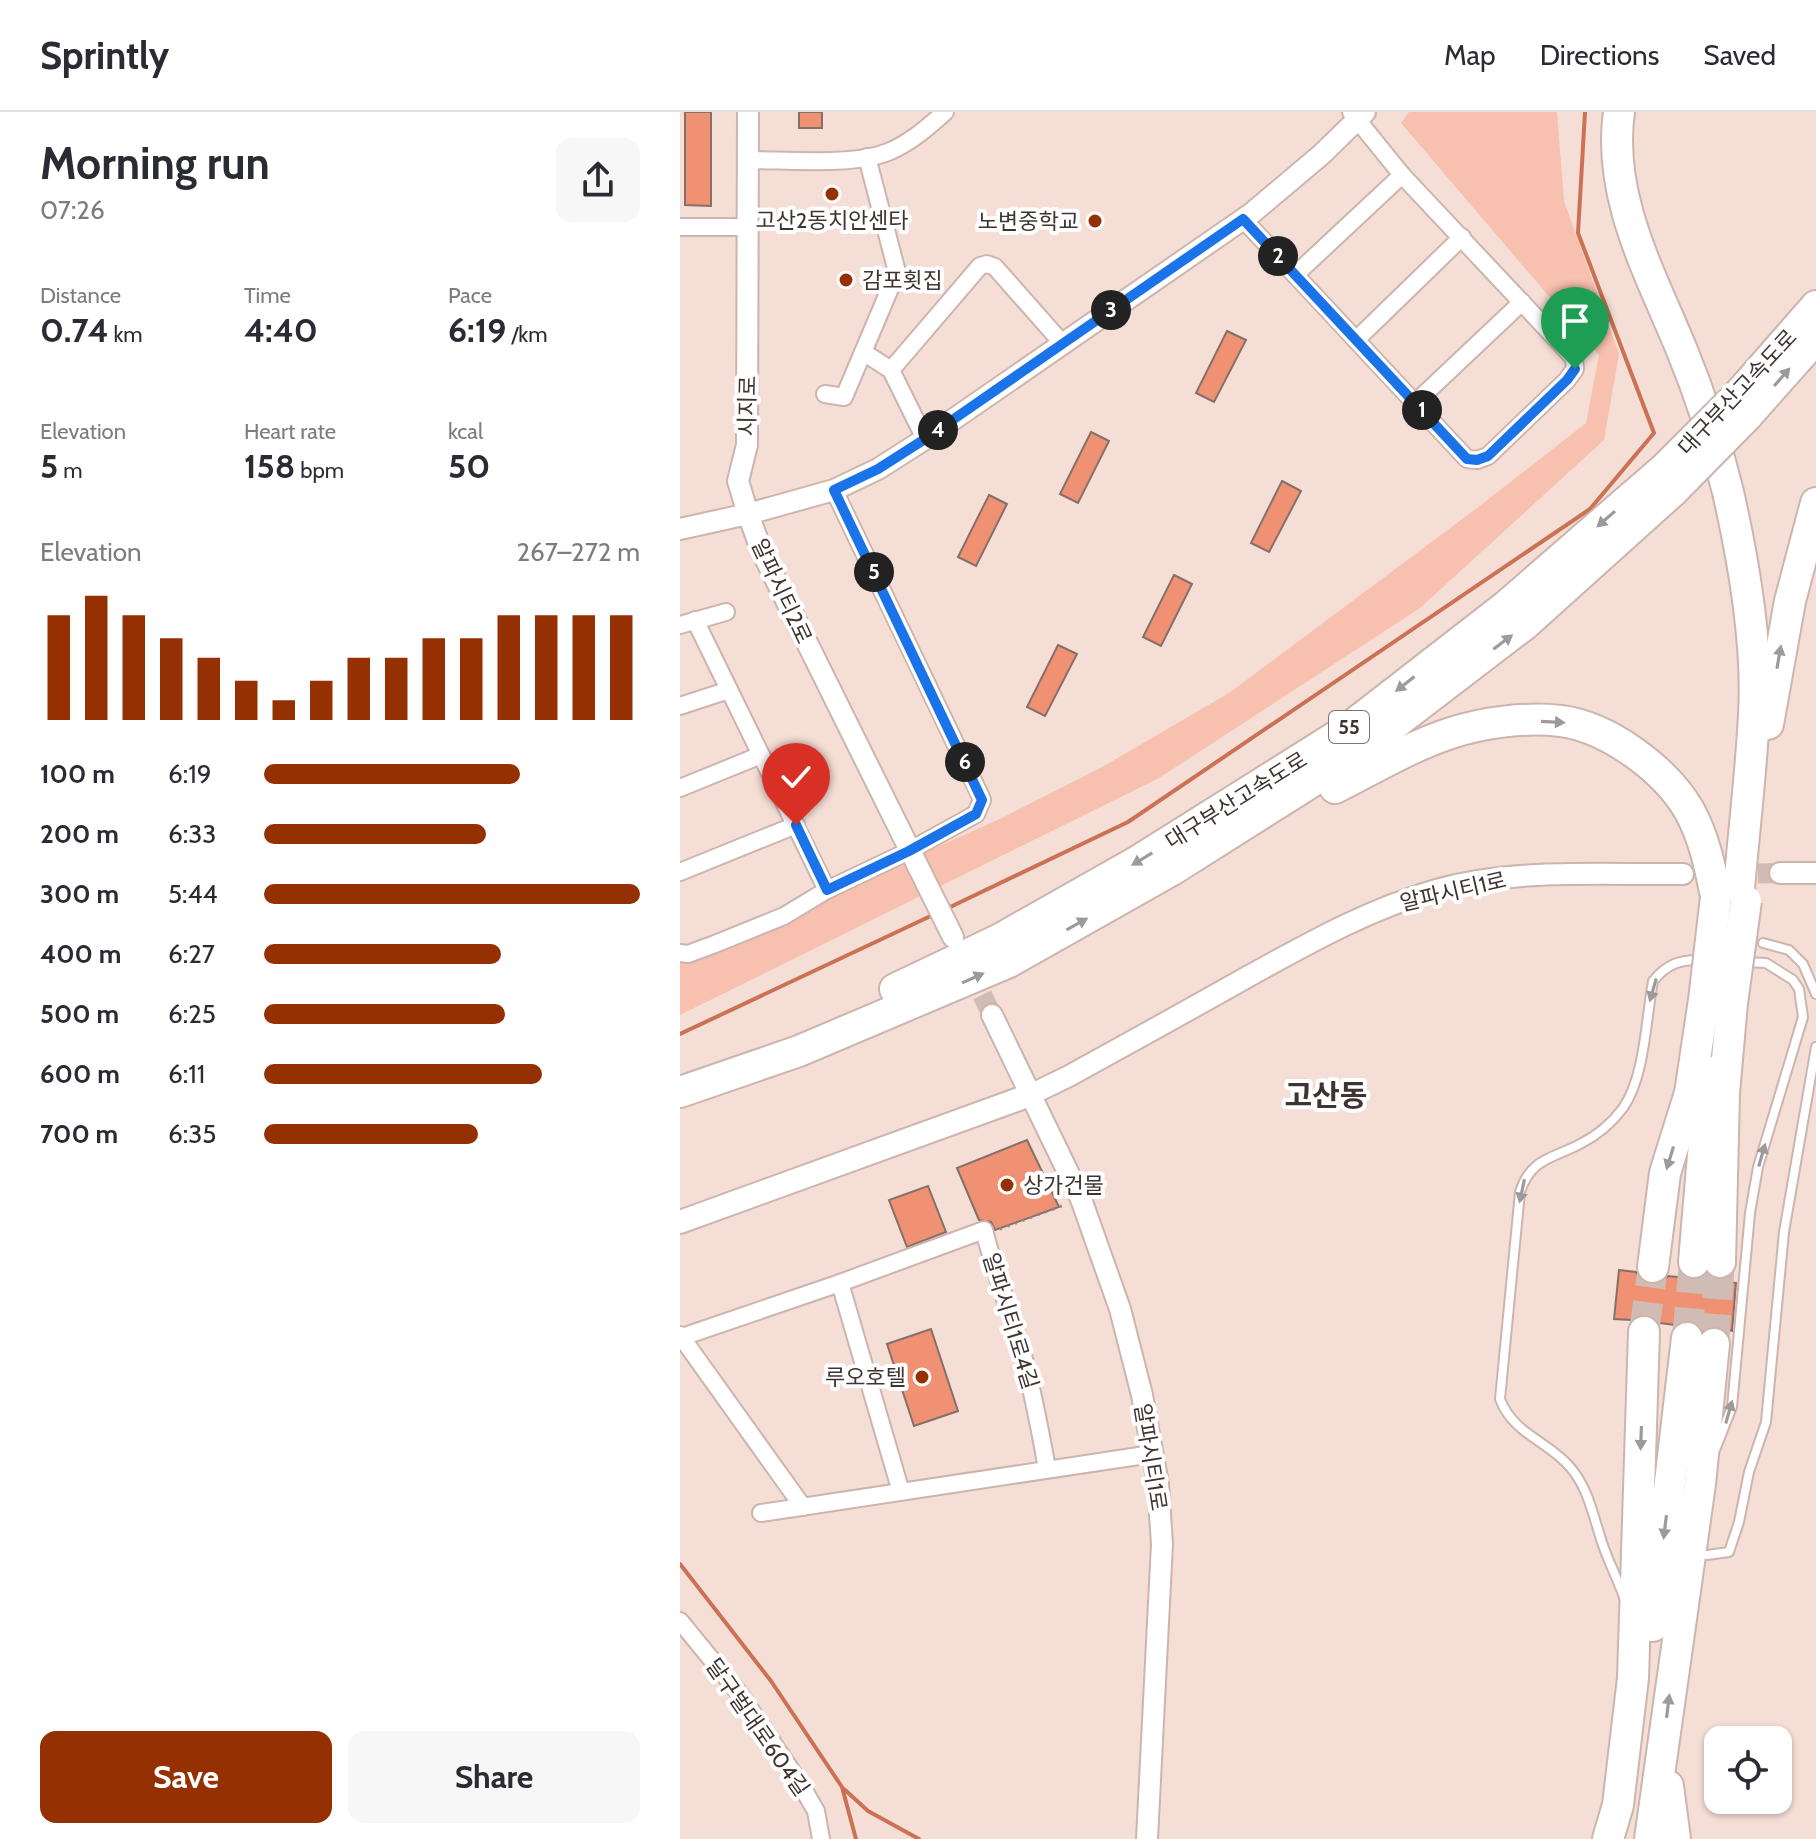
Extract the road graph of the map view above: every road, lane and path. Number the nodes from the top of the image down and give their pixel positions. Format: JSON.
{"nodes":[{"id":1,"x":748,"y":112,"type":"edge"},
{"id":2,"x":945,"y":112,"type":"edge"},
{"id":3,"x":1610,"y":112,"type":"edge"},
{"id":4,"x":1619,"y":112,"type":"edge"},
{"id":5,"x":1358,"y":115,"type":"edge"},
{"id":6,"x":867,"y":157,"type":"junction"},
{"id":7,"x":749,"y":160,"type":"junction"},
{"id":8,"x":1402,"y":175,"type":"junction"},
{"id":9,"x":1243,"y":219,"type":"junction"},
{"id":10,"x":680,"y":227,"type":"edge"},
{"id":11,"x":749,"y":227,"type":"junction"},
{"id":12,"x":1462,"y":237,"type":"junction"},
{"id":13,"x":1295,"y":275,"type":"junction"},
{"id":14,"x":1816,"y":279,"type":"edge"},
{"id":15,"x":1522,"y":302,"type":"junction"},
{"id":16,"x":1816,"y":306,"type":"edge"},
{"id":17,"x":1816,"y":338,"type":"edge"},
{"id":18,"x":1356,"y":340,"type":"junction"},
{"id":19,"x":1063,"y":344,"type":"junction"},
{"id":20,"x":863,"y":352,"type":"junction"},
{"id":21,"x":1771,"y":357,"type":"junction"},
{"id":22,"x":891,"y":370,"type":"junction"},
{"id":23,"x":825,"y":394,"type":"dead end"},
{"id":24,"x":1415,"y":403,"type":"junction"},
{"id":25,"x":1744,"y":405,"type":"junction"},
{"id":26,"x":925,"y":439,"type":"junction"},
{"id":27,"x":1669,"y":480,"type":"junction"},
{"id":28,"x":834,"y":490,"type":"junction"},
{"id":29,"x":1816,"y":503,"type":"edge"},
{"id":30,"x":748,"y":514,"type":"junction"},
{"id":31,"x":680,"y":529,"type":"edge"},
{"id":32,"x":726,"y":612,"type":"dead end"},
{"id":33,"x":688,"y":623,"type":"edge"},
{"id":34,"x":729,"y":690,"type":"junction"},
{"id":35,"x":680,"y":706,"type":"edge"},
{"id":36,"x":761,"y":755,"type":"junction"},
{"id":37,"x":680,"y":788,"type":"edge"},
{"id":38,"x":796,"y":825,"type":"junction"},
{"id":39,"x":909,"y":851,"type":"junction"},
{"id":40,"x":1172,"y":870,"type":"junction"},
{"id":41,"x":680,"y":872,"type":"edge"},
{"id":42,"x":1780,"y":873,"type":"tunnel mouth"},
{"id":43,"x":1816,"y":873,"type":"edge"},
{"id":44,"x":1683,"y":874,"type":"dead end"},
{"id":45,"x":827,"y":890,"type":"junction"},
{"id":46,"x":1731,"y":900,"type":"junction"},
{"id":47,"x":953,"y":937,"type":"dead end"},
{"id":48,"x":1763,"y":943,"type":"dead end"},
{"id":49,"x":680,"y":953,"type":"edge"},
{"id":50,"x":1816,"y":994,"type":"edge"},
{"id":51,"x":1717,"y":1002,"type":"junction"},
{"id":52,"x":992,"y":1015,"type":"tunnel mouth"},
{"id":53,"x":1816,"y":1047,"type":"edge"},
{"id":54,"x":680,"y":1070,"type":"edge"},
{"id":55,"x":680,"y":1092,"type":"edge"},
{"id":56,"x":1030,"y":1095,"type":"junction"},
{"id":57,"x":1081,"y":1199,"type":"junction"},
{"id":58,"x":680,"y":1222,"type":"edge"},
{"id":59,"x":984,"y":1230,"type":"junction"},
{"id":60,"x":1707,"y":1262,"type":"tunnel mouth"},
{"id":61,"x":1653,"y":1267,"type":"tunnel mouth"},
{"id":62,"x":840,"y":1283,"type":"junction"},
{"id":63,"x":1644,"y":1332,"type":"tunnel mouth"},
{"id":64,"x":681,"y":1336,"type":"edge"},
{"id":65,"x":1152,"y":1454,"type":"junction"},
{"id":66,"x":1047,"y":1469,"type":"junction"},
{"id":67,"x":1700,"y":1484,"type":"junction"},
{"id":68,"x":901,"y":1492,"type":"junction"},
{"id":69,"x":803,"y":1507,"type":"junction"},
{"id":70,"x":761,"y":1513,"type":"dead end"},
{"id":71,"x":1707,"y":1555,"type":"dead end"},
{"id":72,"x":680,"y":1621,"type":"edge"},
{"id":73,"x":1635,"y":1639,"type":"junction"},
{"id":74,"x":1664,"y":1745,"type":"junction"},
{"id":75,"x":821,"y":1839,"type":"edge"},
{"id":76,"x":1147,"y":1839,"type":"edge"},
{"id":77,"x":1608,"y":1839,"type":"edge"},
{"id":78,"x":1628,"y":1839,"type":"edge"},
{"id":79,"x":1650,"y":1839,"type":"edge"},
{"id":80,"x":1675,"y":1839,"type":"edge"}],
"edges":[{"from":1,"to":7,"type":"street","name":"시지로"},
{"from":2,"to":6,"type":"street"},
{"from":3,"to":46,"type":"highway"},
{"from":4,"to":46,"type":"highway"},
{"from":5,"to":8,"type":"street"},
{"from":5,"to":9,"type":"street","name":"알파시티2로"},
{"from":6,"to":7,"type":"street"},
{"from":6,"to":20,"type":"street"},
{"from":7,"to":11,"type":"street","name":"시지로"},
{"from":8,"to":12,"type":"street"},
{"from":8,"to":13,"type":"street"},
{"from":9,"to":13,"type":"street"},
{"from":9,"to":19,"type":"street","name":"알파시티2로"},
{"from":10,"to":11,"type":"street"},
{"from":11,"to":30,"type":"street","name":"시지로"},
{"from":12,"to":15,"type":"street"},
{"from":12,"to":18,"type":"street"},
{"from":13,"to":18,"type":"street"},
{"from":14,"to":21,"type":"highway"},
{"from":15,"to":24,"type":"street"},
{"from":15,"to":24,"type":"street"},
{"from":16,"to":21,"type":"highway","name":"대구부산고속도로","number":"55"},
{"from":25,"to":17,"type":"highway","name":"대구부산고속도로","number":"55","one_way":true},
{"from":18,"to":24,"type":"street"},
{"from":19,"to":22,"type":"street"},
{"from":19,"to":26,"type":"street","name":"알파시티2로"},
{"from":20,"to":22,"type":"street"},
{"from":20,"to":23,"type":"street"},
{"from":21,"to":25,"type":"highway","name":"대구부산고속도로","number":"55"},
{"from":22,"to":26,"type":"street"},
{"from":25,"to":27,"type":"highway","name":"대구부산고속도로","number":"55","bridge":true},
{"from":26,"to":28,"type":"street","name":"알파시티2로"},
{"from":40,"to":27,"type":"highway","name":"대구부산고속도로","number":"55","one_way":true},
{"from":27,"to":54,"type":"highway","name":"대구부산고속도로","number":"55","one_way":true},
{"from":28,"to":30,"type":"street","name":"알파시티2로"},
{"from":28,"to":39,"type":"street"},
{"from":46,"to":29,"type":"highway","one_way":true},
{"from":30,"to":31,"type":"street"},
{"from":30,"to":39,"type":"street","name":"알파시티2로"},
{"from":32,"to":33,"type":"street"},
{"from":33,"to":34,"type":"street"},
{"from":34,"to":35,"type":"street"},
{"from":34,"to":36,"type":"street"},
{"from":36,"to":37,"type":"street"},
{"from":36,"to":38,"type":"street"},
{"from":38,"to":41,"type":"street"},
{"from":38,"to":45,"type":"street"},
{"from":39,"to":45,"type":"street"},
{"from":39,"to":47,"type":"street","name":"알파시티2로"},
{"from":40,"to":46,"type":"highway","one_way":true},
{"from":55,"to":40,"type":"highway","name":"대구부산고속도로","number":"55","one_way":true},
{"from":42,"to":43,"type":"street"},
{"from":44,"to":56,"type":"street","name":"알파시티1로"},
{"from":45,"to":49,"type":"street"},
{"from":46,"to":51,"type":"highway","bridge":true},
{"from":48,"to":50,"type":"lane"},
{"from":51,"to":60,"type":"highway"},
{"from":51,"to":61,"type":"highway","one_way":true},
{"from":52,"to":56,"type":"street"},
{"from":53,"to":71,"type":"lane"},
{"from":56,"to":57,"type":"street","name":"알파시티1로"},
{"from":56,"to":58,"type":"main road","name":"알파시티1로"},
{"from":57,"to":59,"type":"path"},
{"from":57,"to":65,"type":"street","name":"알파시티1로"},
{"from":59,"to":62,"type":"street","name":"알파시티1로4길"},
{"from":59,"to":66,"type":"street","name":"알파시티1로4길"},
{"from":62,"to":64,"type":"street","name":"알파시티1로4길"},
{"from":62,"to":68,"type":"street"},
{"from":63,"to":73,"type":"highway","one_way":true},
{"from":64,"to":69,"type":"street","name":"알파시티1로4길"},
{"from":65,"to":66,"type":"street"},
{"from":65,"to":76,"type":"street","name":"알파시티1로"},
{"from":66,"to":68,"type":"street"},
{"from":67,"to":73,"type":"lane","one_way":true},
{"from":74,"to":67,"type":"highway","one_way":true},
{"from":67,"to":78,"type":"highway","one_way":true},
{"from":68,"to":69,"type":"street"},
{"from":69,"to":70,"type":"street"},
{"from":72,"to":75,"type":"street","name":"달구벌대로604길"},
{"from":73,"to":77,"type":"highway"},
{"from":74,"to":79,"type":"highway"},
{"from":74,"to":80,"type":"highway"}]}
